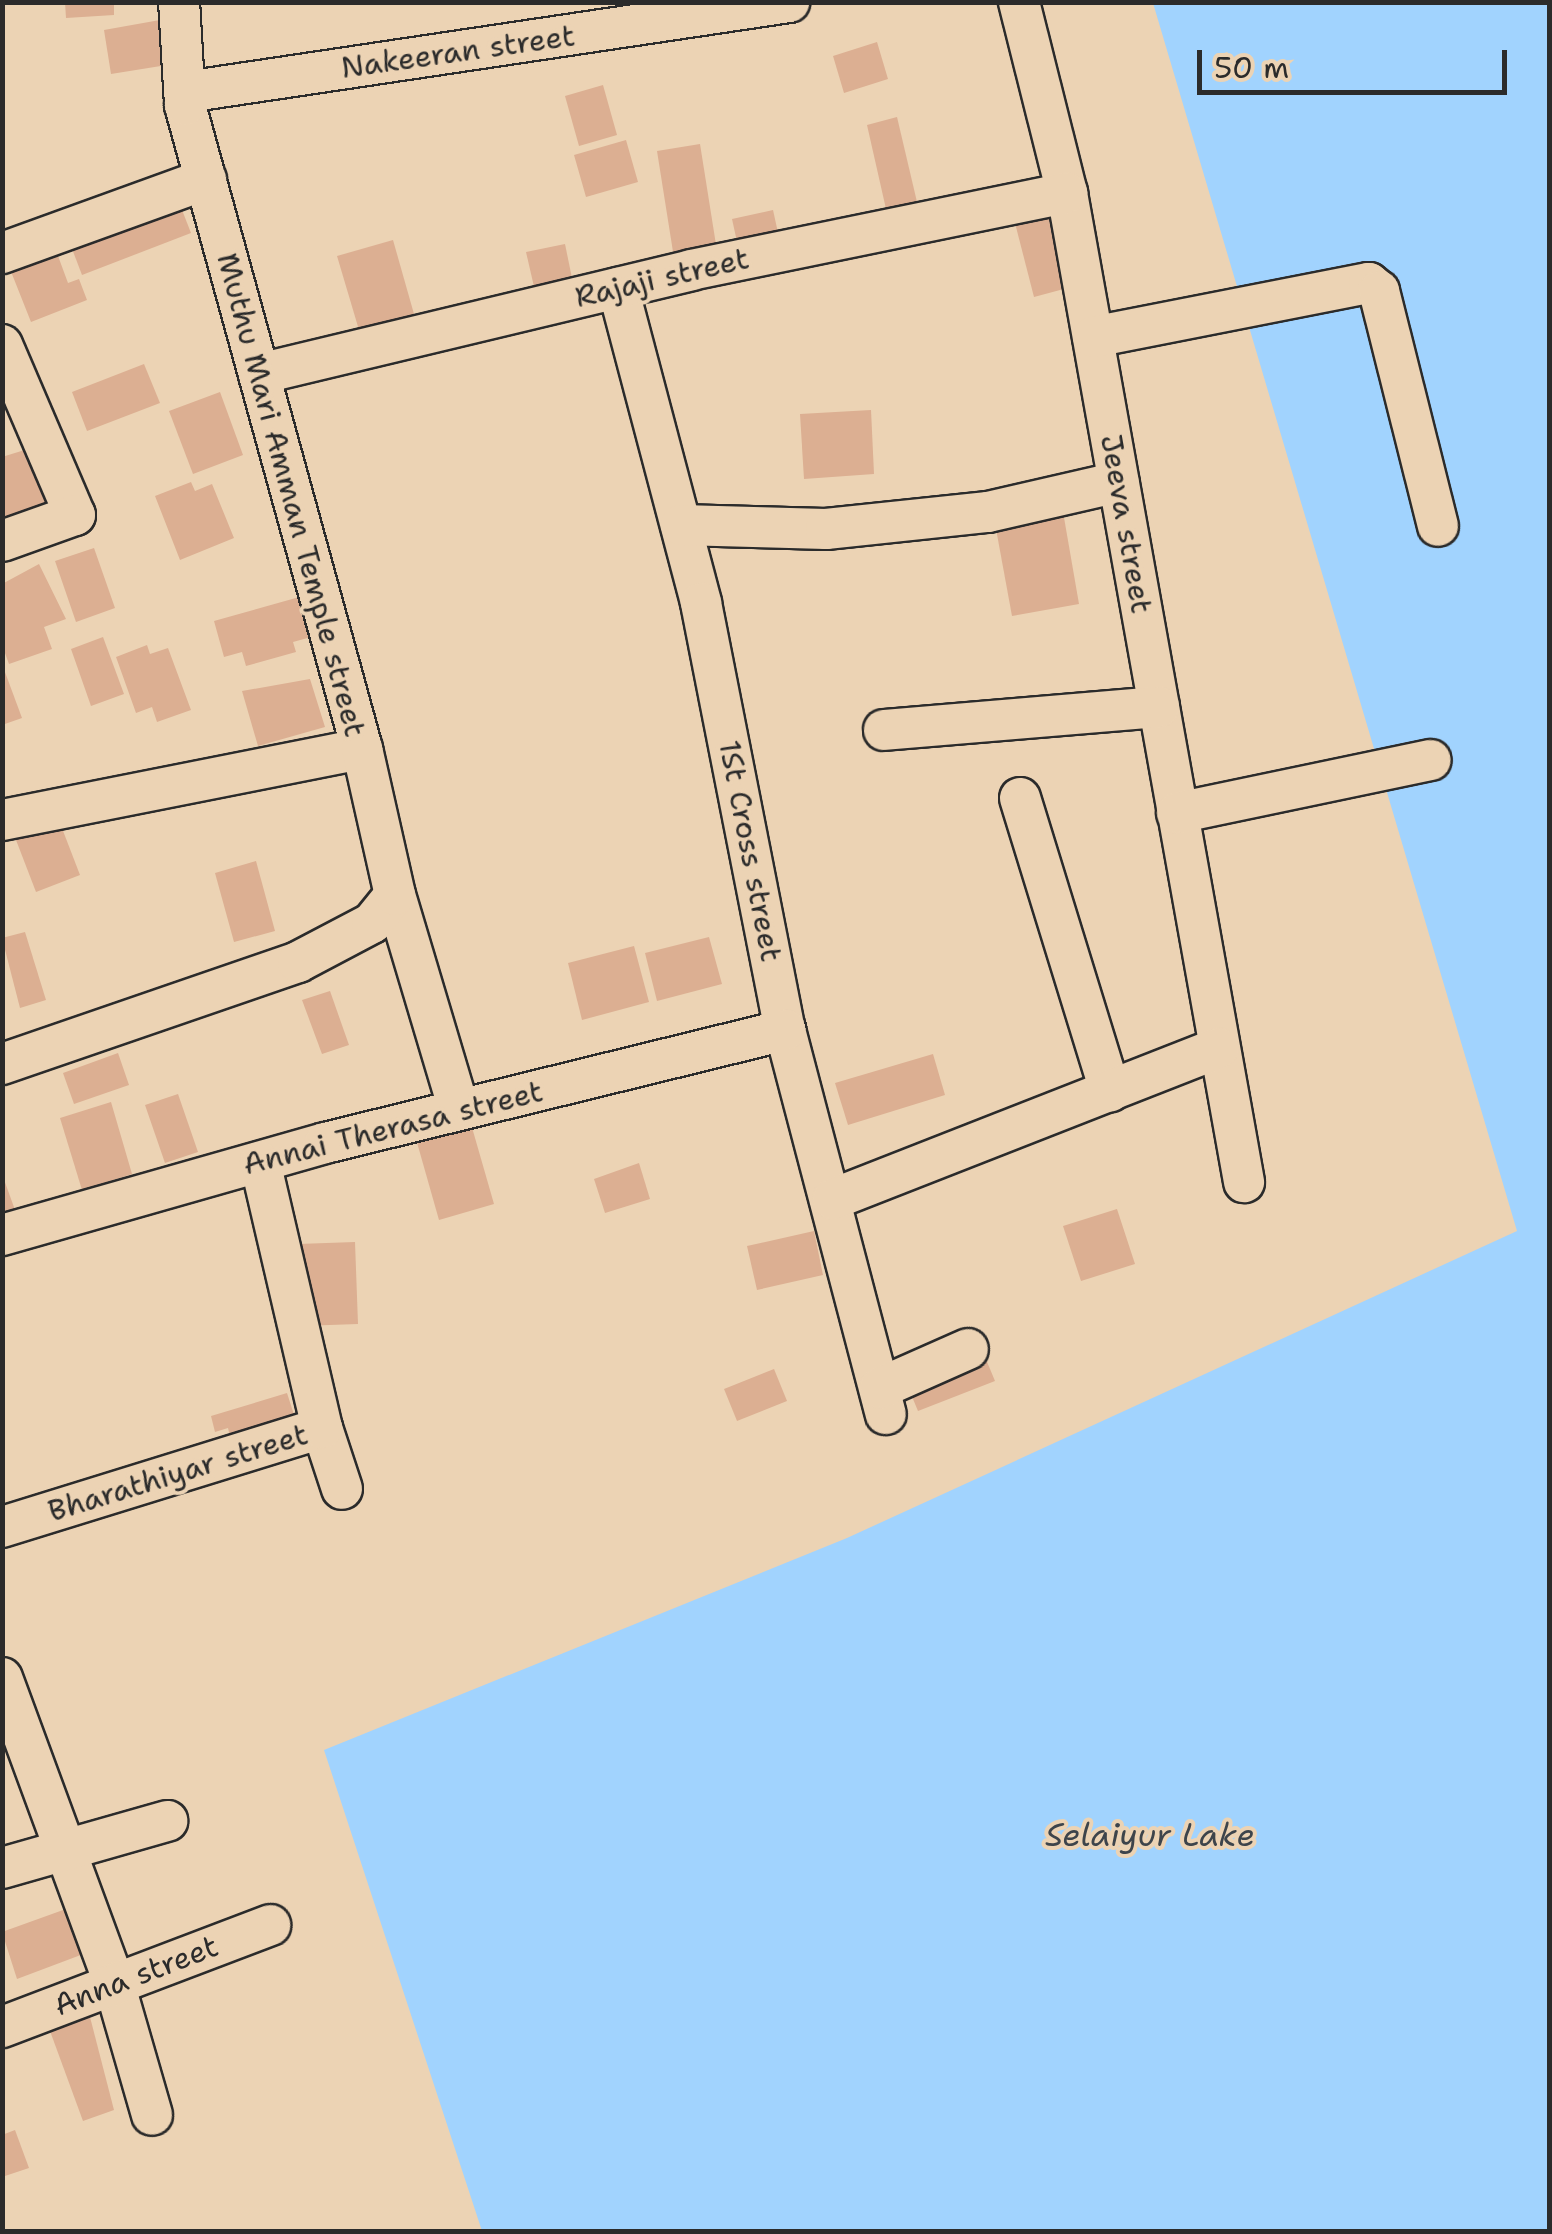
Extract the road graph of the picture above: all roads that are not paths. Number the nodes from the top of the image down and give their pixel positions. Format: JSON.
{"nodes":[{"id":1,"x":179,"y":2,"type":"edge"},
{"id":2,"x":789,"y":2,"type":"edge"},
{"id":3,"x":1020,"y":2,"type":"edge"},
{"id":4,"x":186,"y":92,"type":"junction"},
{"id":5,"x":206,"y":179,"type":"junction"},
{"id":6,"x":1067,"y":192,"type":"junction"},
{"id":7,"x":2,"y":253,"type":"edge"},
{"id":8,"x":618,"y":288,"type":"junction"},
{"id":9,"x":1093,"y":338,"type":"junction"},
{"id":10,"x":3,"y":345,"type":"edge"},
{"id":11,"x":259,"y":374,"type":"junction"},
{"id":12,"x":1119,"y":482,"type":"junction"},
{"id":13,"x":681,"y":525,"type":"junction"},
{"id":14,"x":1438,"y":526,"type":"dead end"},
{"id":15,"x":2,"y":541,"type":"edge"},
{"id":16,"x":1159,"y":708,"type":"junction"},
{"id":17,"x":884,"y":730,"type":"dead end"},
{"id":18,"x":362,"y":749,"type":"junction"},
{"id":19,"x":1431,"y":760,"type":"dead end"},
{"id":20,"x":1020,"y":798,"type":"dead end"},
{"id":21,"x":1178,"y":812,"type":"junction"},
{"id":22,"x":2,"y":820,"type":"edge"},
{"id":23,"x":396,"y":895,"type":"junction"},
{"id":24,"x":785,"y":1030,"type":"junction"},
{"id":25,"x":1219,"y":1048,"type":"junction"},
{"id":26,"x":2,"y":1064,"type":"edge"},
{"id":27,"x":1110,"y":1091,"type":"junction"},
{"id":28,"x":458,"y":1110,"type":"junction"},
{"id":29,"x":260,"y":1162,"type":"junction"},
{"id":30,"x":1244,"y":1182,"type":"dead end"},
{"id":31,"x":833,"y":1199,"type":"junction"},
{"id":32,"x":2,"y":1236,"type":"edge"},
{"id":33,"x":968,"y":1349,"type":"dead end"},
{"id":34,"x":322,"y":1428,"type":"junction"},
{"id":35,"x":342,"y":1489,"type":"dead end"},
{"id":36,"x":2,"y":1528,"type":"edge"},
{"id":37,"x":2,"y":1678,"type":"edge"},
{"id":38,"x":167,"y":1821,"type":"dead end"},
{"id":39,"x":64,"y":1850,"type":"junction"},
{"id":40,"x":2,"y":1868,"type":"edge"},
{"id":41,"x":270,"y":1926,"type":"dead end"},
{"id":42,"x":114,"y":1983,"type":"junction"},
{"id":43,"x":2,"y":2027,"type":"edge"},
{"id":44,"x":152,"y":2116,"type":"dead end"}],
"edges":[{"from":1,"to":4,"type":"street","name":"Muthu Mari Amman Temple street"},
{"from":2,"to":4,"type":"street","name":"Nakeeran street"},
{"from":3,"to":6,"type":"street","name":"Jeeva street"},
{"from":4,"to":5,"type":"street","name":"Muthu Mari Amman Temple street"},
{"from":5,"to":7,"type":"street"},
{"from":5,"to":11,"type":"street","name":"Muthu Mari Amman Temple street"},
{"from":6,"to":8,"type":"street","name":"Rajaji street"},
{"from":6,"to":9,"type":"street","name":"Jeeva street"},
{"from":8,"to":11,"type":"street","name":"Rajaji street"},
{"from":8,"to":13,"type":"street","name":"1St Cross street"},
{"from":9,"to":12,"type":"street","name":"Jeeva street"},
{"from":9,"to":14,"type":"street"},
{"from":10,"to":15,"type":"street"},
{"from":11,"to":18,"type":"street","name":"Muthu Mari Amman Temple street"},
{"from":12,"to":13,"type":"street"},
{"from":12,"to":16,"type":"street","name":"Jeeva street"},
{"from":13,"to":24,"type":"street","name":"1St Cross street"},
{"from":16,"to":17,"type":"street"},
{"from":16,"to":21,"type":"street","name":"Jeeva street"},
{"from":18,"to":22,"type":"street","name":"Muthu Mari Amman Temple street"},
{"from":18,"to":23,"type":"street"},
{"from":19,"to":21,"type":"street"},
{"from":20,"to":27,"type":"street"},
{"from":21,"to":25,"type":"street","name":"Jeeva street"},
{"from":23,"to":26,"type":"street"},
{"from":23,"to":28,"type":"street"},
{"from":24,"to":28,"type":"street","name":"Annai Therasa street"},
{"from":24,"to":31,"type":"street","name":"1St Cross street"},
{"from":25,"to":27,"type":"street"},
{"from":25,"to":30,"type":"street","name":"Jeeva street"},
{"from":27,"to":31,"type":"street"},
{"from":28,"to":29,"type":"street","name":"Annai Therasa street"},
{"from":29,"to":32,"type":"street","name":"Annai Therasa street"},
{"from":29,"to":34,"type":"street","name":"Bharathiyar street"},
{"from":31,"to":33,"type":"street","name":"1St Cross street"},
{"from":34,"to":35,"type":"street"},
{"from":34,"to":36,"type":"street","name":"Bharathiyar street"},
{"from":37,"to":39,"type":"street"},
{"from":38,"to":39,"type":"street"},
{"from":39,"to":40,"type":"street"},
{"from":39,"to":42,"type":"street"},
{"from":41,"to":42,"type":"street","name":"Anna street"},
{"from":42,"to":43,"type":"street","name":"Anna street"},
{"from":42,"to":44,"type":"street"}]}
